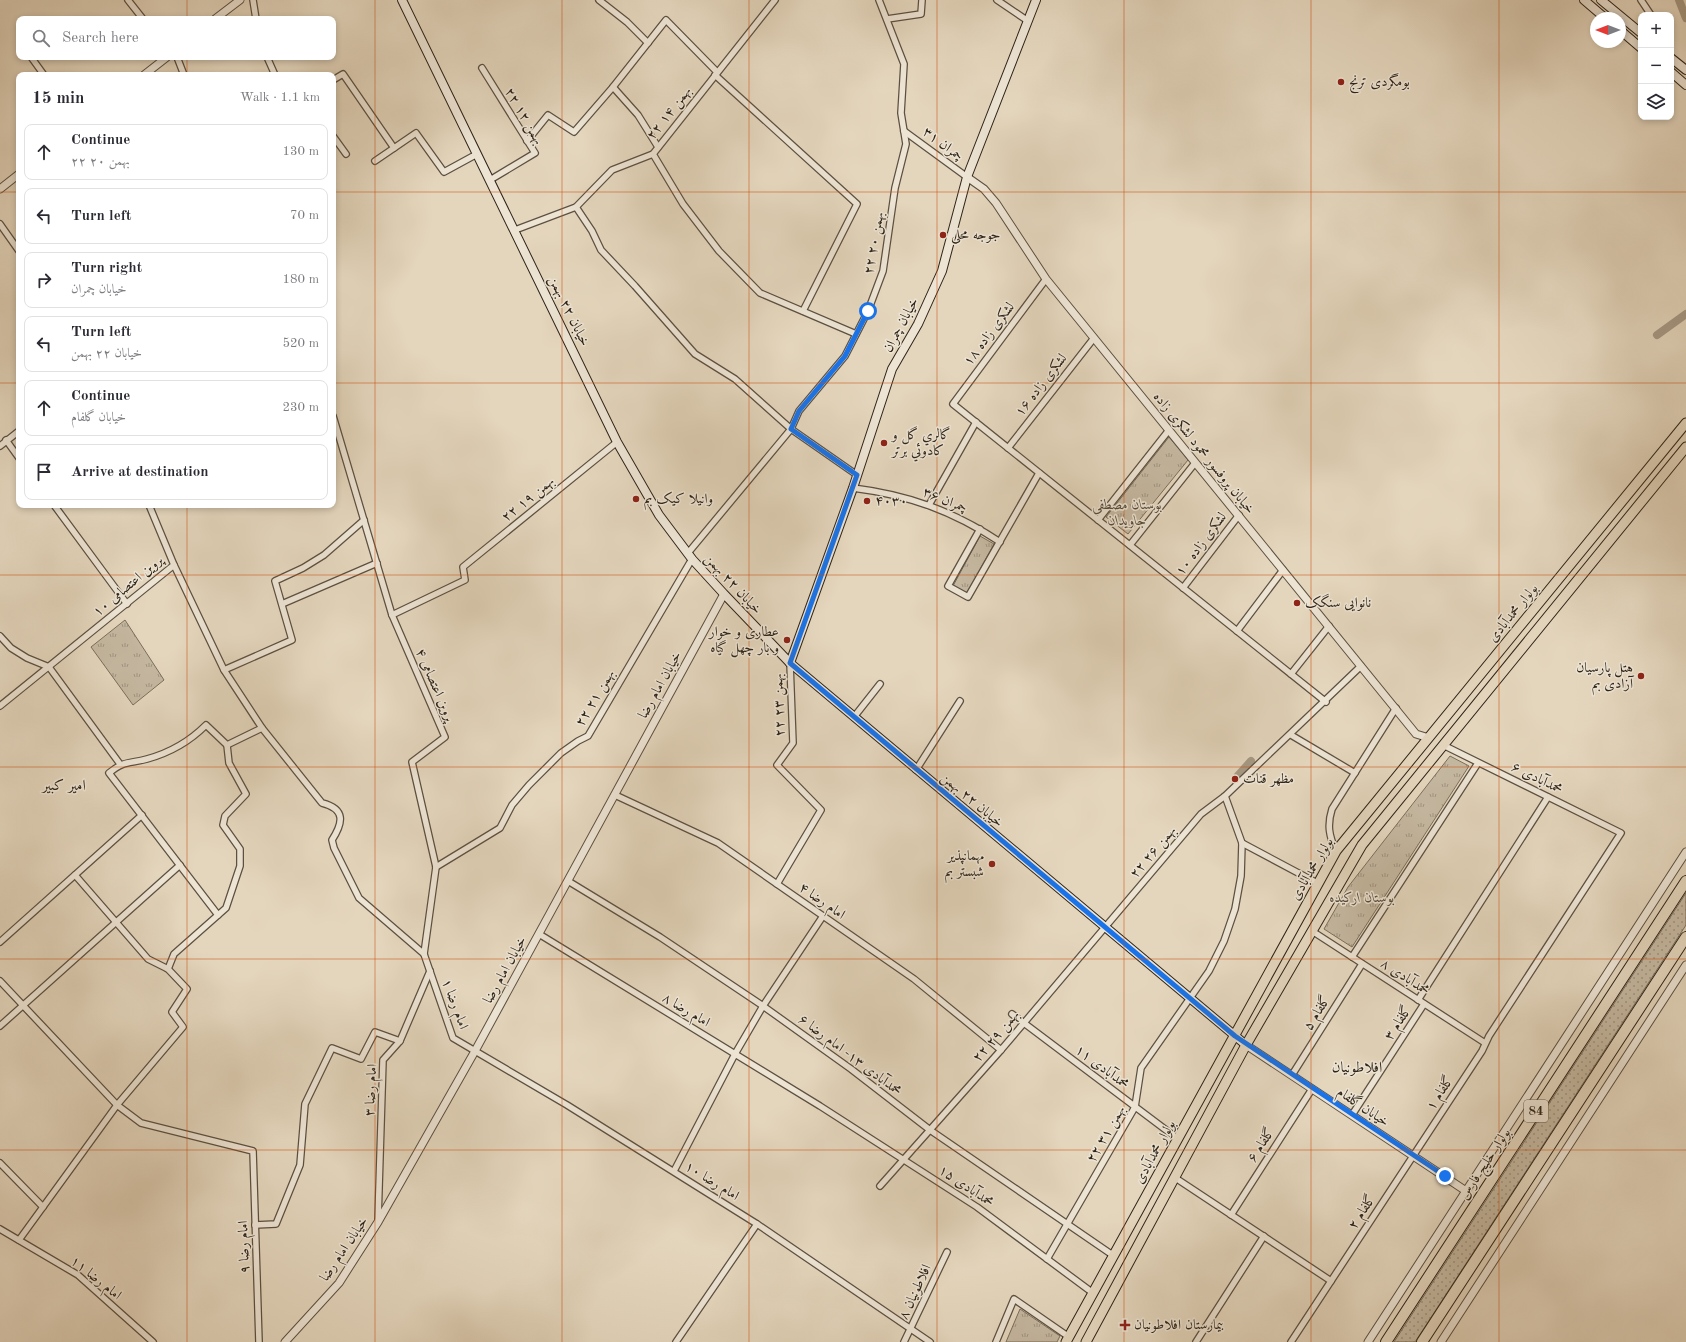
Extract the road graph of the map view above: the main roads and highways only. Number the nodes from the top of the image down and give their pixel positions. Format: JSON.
{"nodes":[{"id":1,"x":402,"y":0,"type":"edge"},
{"id":2,"x":1036,"y":0,"type":"edge"},
{"id":3,"x":1584,"y":0,"type":"edge"},
{"id":4,"x":1602,"y":0,"type":"edge"},
{"id":5,"x":1598,"y":12,"type":"edge"},
{"id":6,"x":1638,"y":30,"type":"edge"},
{"id":7,"x":1626,"y":35,"type":"edge"},
{"id":8,"x":1638,"y":45,"type":"edge"},
{"id":9,"x":1674,"y":60,"type":"edge"},
{"id":10,"x":1686,"y":70,"type":"edge"},
{"id":11,"x":1674,"y":75,"type":"edge"},
{"id":12,"x":1686,"y":85,"type":"edge"},
{"id":13,"x":1686,"y":422,"type":"edge"},
{"id":14,"x":1686,"y":447,"type":"edge"},
{"id":15,"x":790,"y":663,"type":"junction"},
{"id":16,"x":1429,"y":738,"type":"junction"},
{"id":17,"x":1443,"y":745,"type":"junction"},
{"id":18,"x":1686,"y":880,"type":"edge"},
{"id":19,"x":1686,"y":937,"type":"edge"},
{"id":20,"x":1235,"y":1036,"type":"junction"},
{"id":21,"x":1246,"y":1045,"type":"junction"},
{"id":22,"x":1068,"y":1339,"type":"edge"},
{"id":23,"x":1086,"y":1342,"type":"edge"},
{"id":24,"x":1386,"y":1342,"type":"edge"},
{"id":25,"x":1422,"y":1342,"type":"edge"}],
"edges":[{"from":1,"to":15,"type":"main road","name":"خیابان ۲۲ بهمن"},
{"from":2,"to":15,"type":"main road","name":"خیابان چمران"},
{"from":3,"to":5,"type":"main road"},
{"from":4,"to":6,"type":"main road"},
{"from":7,"to":8,"type":"main road"},
{"from":9,"to":10,"type":"main road"},
{"from":11,"to":12,"type":"main road"},
{"from":13,"to":16,"type":"main road","name":"بولوار محمدآبادی"},
{"from":14,"to":17,"type":"main road","name":"بولوار محمدآبادی"},
{"from":15,"to":20,"type":"main road","name":"خیابان ۲۲ بهمن"},
{"from":16,"to":17,"type":"main road"},
{"from":16,"to":20,"type":"main road","name":"بولوار محمدآبادی"},
{"from":17,"to":21,"type":"main road","name":"بولوار محمدآبادی"},
{"from":18,"to":24,"type":"highway","name":"بولوار خلیج فارس","number":"84"},
{"from":19,"to":25,"type":"highway","number":"84"},
{"from":20,"to":21,"type":"main road","name":"خیابان ۲۲ بهمن"},
{"from":20,"to":22,"type":"main road","name":"بولوار محمدآبادی"},
{"from":21,"to":23,"type":"main road","name":"بولوار محمدآبادی"}]}
